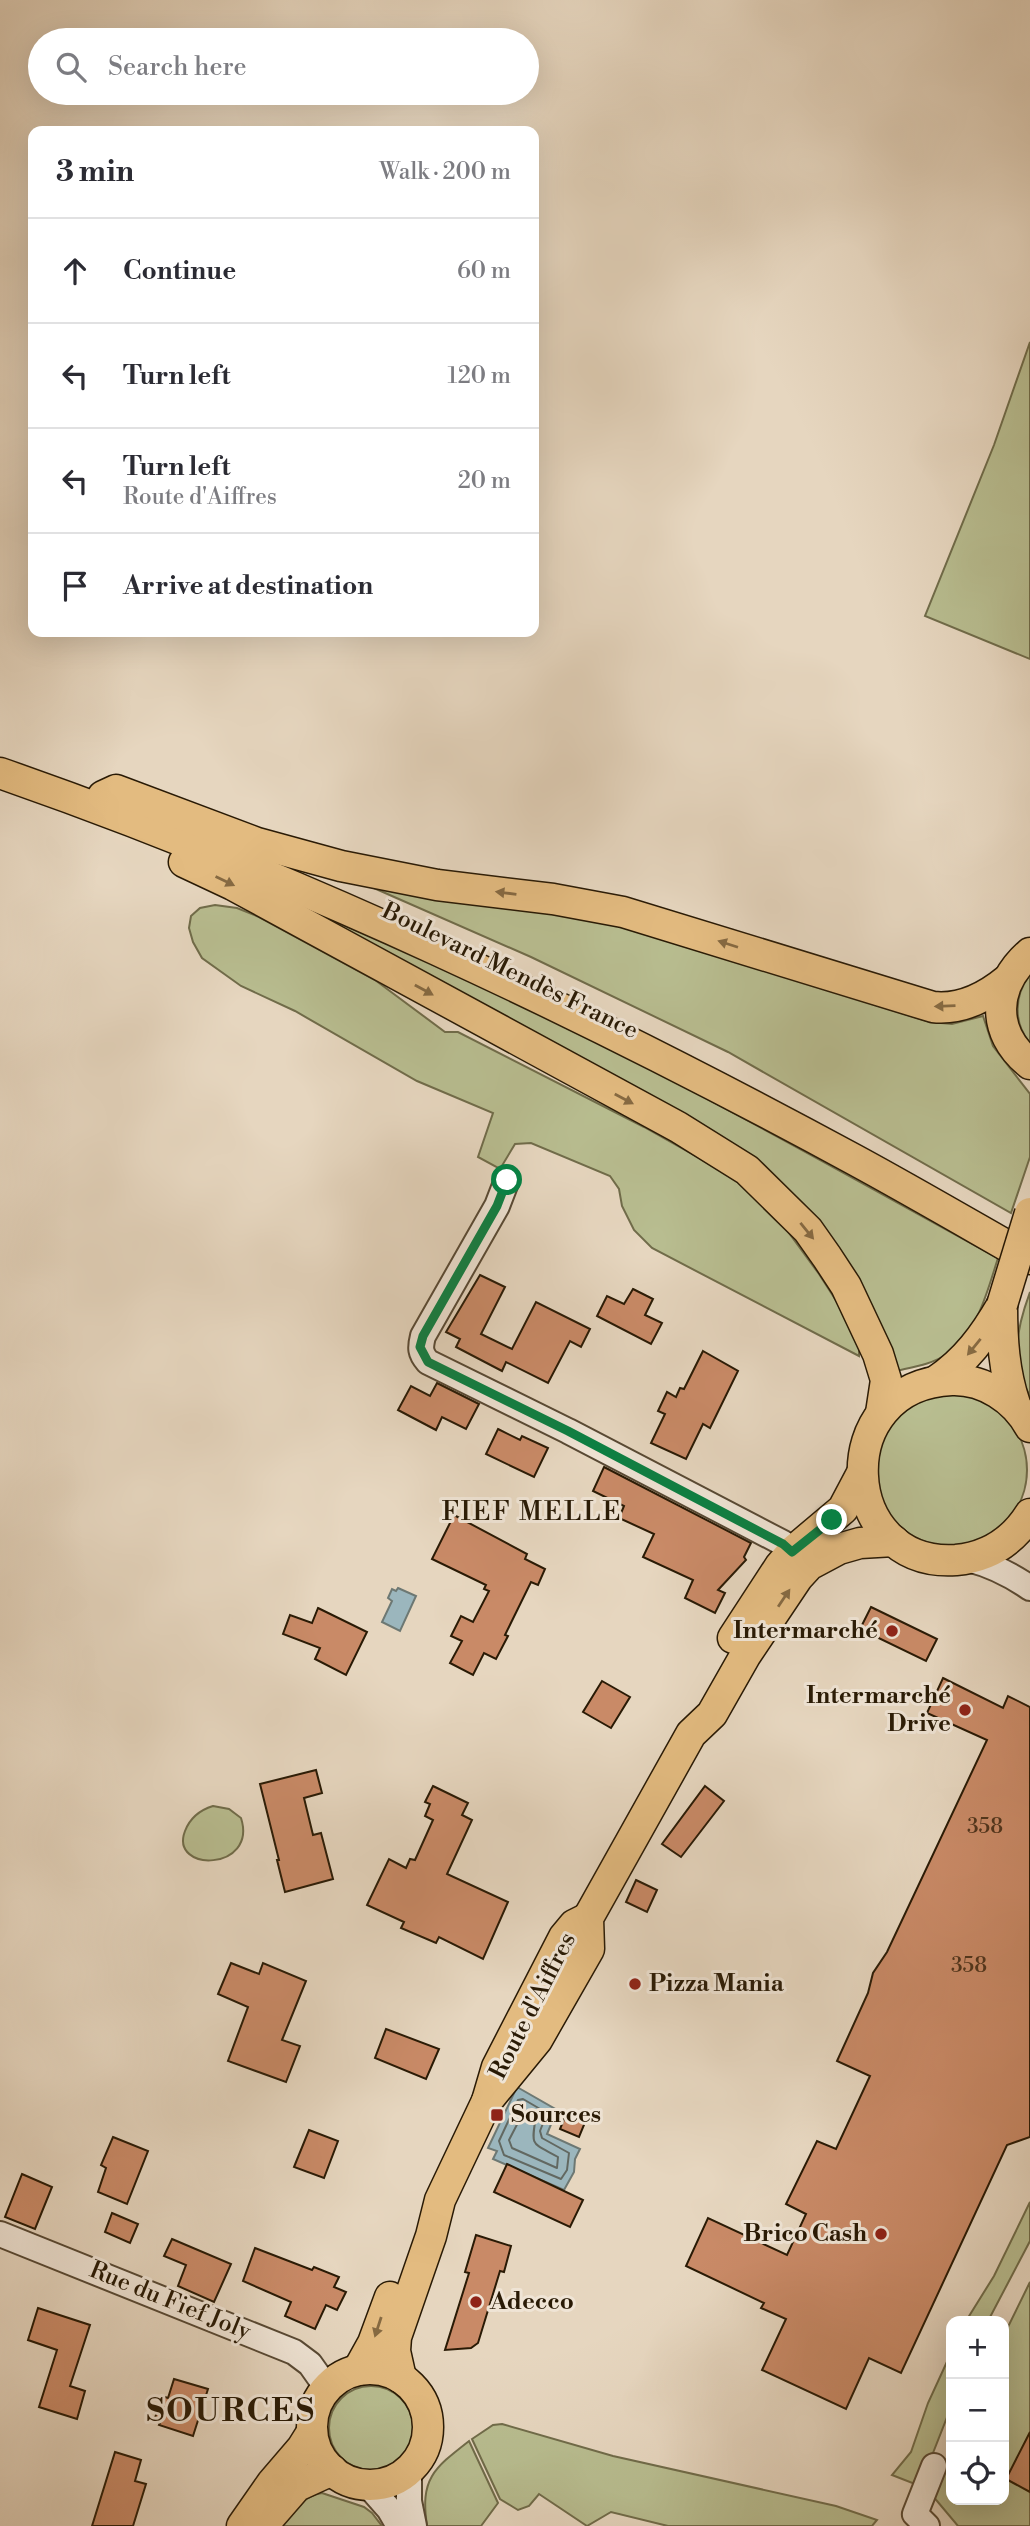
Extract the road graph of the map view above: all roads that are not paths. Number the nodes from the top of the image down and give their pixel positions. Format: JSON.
{"nodes":[{"id":1,"x":0,"y":760,"type":"edge"},
{"id":2,"x":11,"y":777,"type":"edge"},
{"id":3,"x":103,"y":796,"type":"junction"},
{"id":4,"x":1030,"y":953,"type":"edge"},
{"id":5,"x":1007,"y":981,"type":"junction"},
{"id":6,"x":1030,"y":1064,"type":"edge"},
{"id":7,"x":507,"y":1180,"type":"dead end"},
{"id":8,"x":1030,"y":1213,"type":"edge"},
{"id":9,"x":998,"y":1233,"type":"junction"},
{"id":10,"x":1030,"y":1243,"type":"edge"},
{"id":11,"x":1030,"y":1259,"type":"edge"},
{"id":12,"x":1002,"y":1306,"type":"junction"},
{"id":13,"x":936,"y":1381,"type":"junction"},
{"id":14,"x":881,"y":1413,"type":"junction"},
{"id":15,"x":1023,"y":1415,"type":"edge"},
{"id":16,"x":862,"y":1475,"type":"junction"},
{"id":17,"x":1030,"y":1514,"type":"edge"},
{"id":18,"x":894,"y":1541,"type":"junction"},
{"id":19,"x":792,"y":1552,"type":"junction"},
{"id":20,"x":968,"y":1559,"type":"junction"},
{"id":21,"x":1030,"y":1588,"type":"edge"},
{"id":22,"x":691,"y":1734,"type":"junction"},
{"id":23,"x":440,"y":2200,"type":"junction"},
{"id":24,"x":0,"y":2234,"type":"edge"},
{"id":25,"x":358,"y":2370,"type":"junction"},
{"id":26,"x":401,"y":2378,"type":"junction"},
{"id":27,"x":327,"y":2388,"type":"junction"},
{"id":28,"x":312,"y":2432,"type":"junction"},
{"id":29,"x":934,"y":2466,"type":"dead end"},
{"id":30,"x":332,"y":2470,"type":"junction"},
{"id":31,"x":409,"y":2470,"type":"junction"},
{"id":32,"x":367,"y":2484,"type":"junction"},
{"id":33,"x":242,"y":2526,"type":"edge"},
{"id":34,"x":263,"y":2526,"type":"edge"},
{"id":35,"x":399,"y":2526,"type":"edge"},
{"id":36,"x":414,"y":2526,"type":"edge"},
{"id":37,"x":927,"y":2526,"type":"edge"}],
"edges":[{"from":1,"to":3,"type":"main road","name":"Boulevard Mendès France"},
{"from":2,"to":9,"type":"main road","name":"Boulevard Mendès France"},
{"from":2,"to":14,"type":"main road","one_way":true},
{"from":5,"to":3,"type":"main road","one_way":true},
{"from":3,"to":9,"type":"main road","name":"Boulevard Mendès France"},
{"from":4,"to":5,"type":"main road"},
{"from":5,"to":6,"type":"main road"},
{"from":7,"to":19,"type":"street"},
{"from":8,"to":12,"type":"main road","bridge":true},
{"from":9,"to":10,"type":"main road"},
{"from":9,"to":11,"type":"main road"},
{"from":12,"to":13,"type":"main road","one_way":true},
{"from":12,"to":15,"type":"main road"},
{"from":13,"to":14,"type":"main road"},
{"from":13,"to":15,"type":"main road"},
{"from":14,"to":16,"type":"main road"},
{"from":16,"to":18,"type":"main road"},
{"from":16,"to":19,"type":"main road","name":"Route d'Aiffres"},
{"from":17,"to":20,"type":"main road"},
{"from":18,"to":20,"type":"main road"},
{"from":22,"to":18,"type":"main road","name":"Route d'Aiffres","one_way":true},
{"from":19,"to":22,"type":"main road","name":"Route d'Aiffres"},
{"from":20,"to":21,"type":"street"},
{"from":22,"to":23,"type":"main road","name":"Route d'Aiffres"},
{"from":23,"to":25,"type":"main road","name":"Route d'Aiffres","one_way":true},
{"from":23,"to":26,"type":"main road","name":"Route d'Aiffres"},
{"from":24,"to":27,"type":"street","name":"Rue du Fief Joly"},
{"from":25,"to":26,"type":"main road"},
{"from":25,"to":27,"type":"main road"},
{"from":26,"to":31,"type":"main road"},
{"from":27,"to":28,"type":"main road"},
{"from":28,"to":30,"type":"main road"},
{"from":28,"to":33,"type":"main road"},
{"from":29,"to":37,"type":"street"},
{"from":30,"to":32,"type":"main road"},
{"from":30,"to":34,"type":"main road"},
{"from":31,"to":32,"type":"main road"},
{"from":31,"to":36,"type":"street"},
{"from":32,"to":35,"type":"street"}]}
